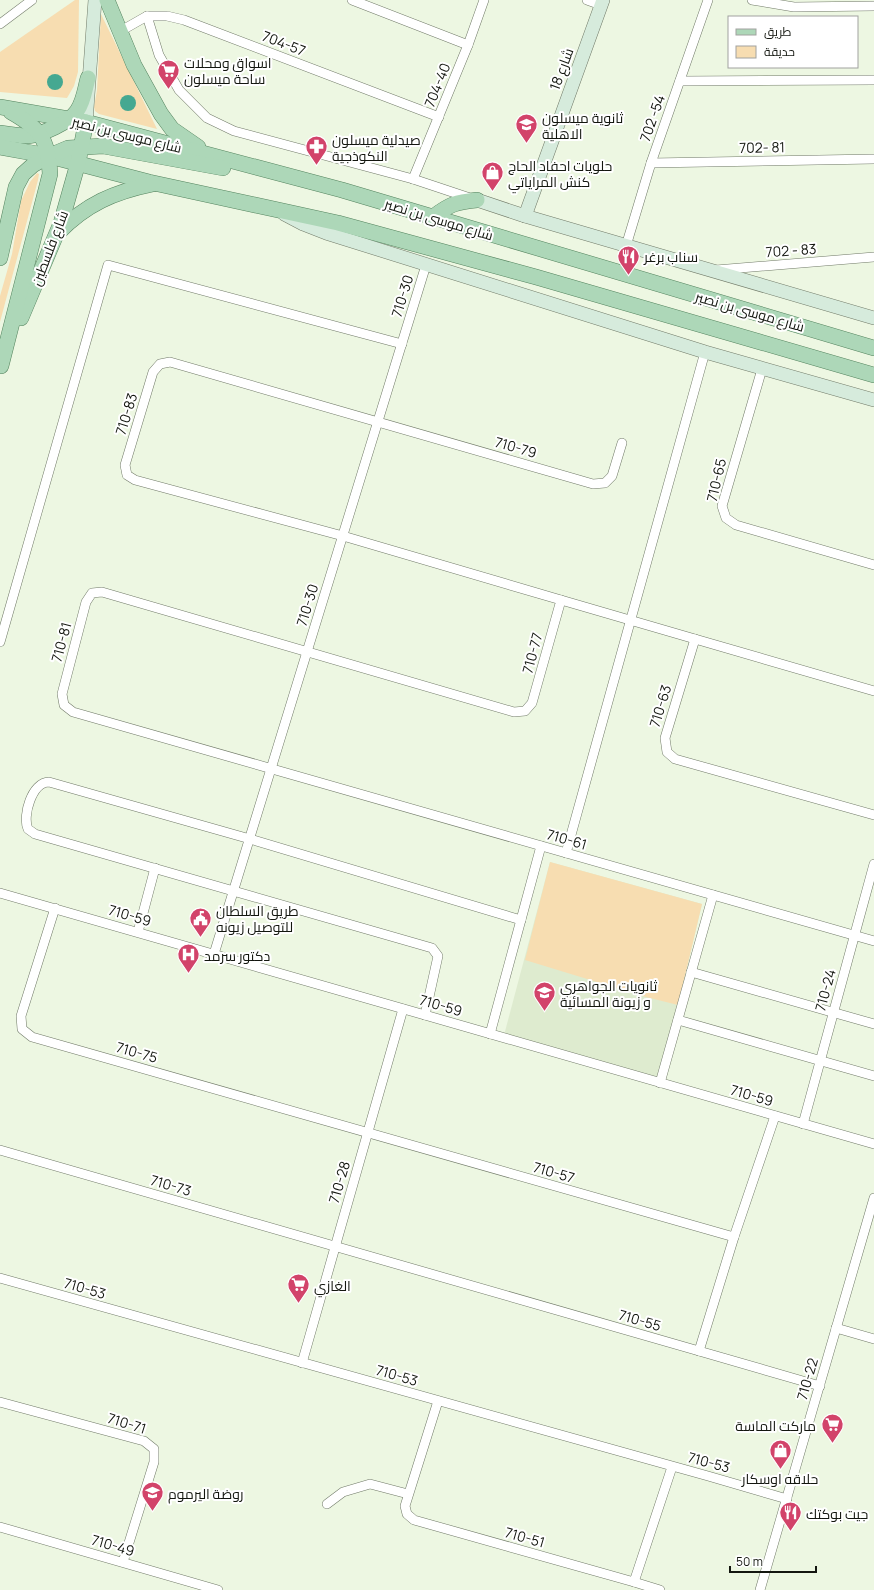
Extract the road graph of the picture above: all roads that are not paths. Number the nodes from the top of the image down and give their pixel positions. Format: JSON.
{"nodes":[{"id":1,"x":32,"y":0,"type":"edge"},
{"id":2,"x":95,"y":0,"type":"edge"},
{"id":3,"x":107,"y":0,"type":"edge"},
{"id":4,"x":352,"y":0,"type":"edge"},
{"id":5,"x":484,"y":0,"type":"edge"},
{"id":6,"x":587,"y":0,"type":"edge"},
{"id":7,"x":708,"y":0,"type":"edge"},
{"id":8,"x":752,"y":0,"type":"edge"},
{"id":9,"x":602,"y":3,"type":"edge"},
{"id":10,"x":794,"y":3,"type":"edge"},
{"id":11,"x":874,"y":6,"type":"edge"},
{"id":12,"x":147,"y":16,"type":"junction"},
{"id":13,"x":0,"y":24,"type":"edge"},
{"id":14,"x":119,"y":32,"type":"junction"},
{"id":15,"x":468,"y":44,"type":"junction"},
{"id":16,"x":88,"y":78,"type":"junction"},
{"id":17,"x":874,"y":80,"type":"edge"},
{"id":18,"x":680,"y":81,"type":"junction"},
{"id":19,"x":1,"y":108,"type":"edge"},
{"id":20,"x":438,"y":117,"type":"junction"},
{"id":21,"x":68,"y":119,"type":"junction"},
{"id":22,"x":86,"y":122,"type":"junction"},
{"id":23,"x":0,"y":133,"type":"edge"},
{"id":24,"x":41,"y":134,"type":"junction"},
{"id":25,"x":0,"y":147,"type":"edge"},
{"id":26,"x":80,"y":147,"type":"junction"},
{"id":27,"x":49,"y":156,"type":"junction"},
{"id":28,"x":210,"y":156,"type":"junction"},
{"id":29,"x":874,"y":158,"type":"edge"},
{"id":30,"x":78,"y":163,"type":"junction"},
{"id":31,"x":651,"y":163,"type":"junction"},
{"id":32,"x":413,"y":179,"type":"junction"},
{"id":33,"x":156,"y":184,"type":"junction"},
{"id":34,"x":342,"y":190,"type":"junction"},
{"id":35,"x":477,"y":200,"type":"junction"},
{"id":36,"x":275,"y":209,"type":"junction"},
{"id":37,"x":525,"y":216,"type":"junction"},
{"id":38,"x":433,"y":217,"type":"junction"},
{"id":39,"x":0,"y":226,"type":"edge"},
{"id":40,"x":55,"y":236,"type":"junction"},
{"id":41,"x":4,"y":243,"type":"junction"},
{"id":42,"x":626,"y":246,"type":"junction"},
{"id":43,"x":874,"y":257,"type":"edge"},
{"id":44,"x":0,"y":258,"type":"edge"},
{"id":45,"x":426,"y":265,"type":"junction"},
{"id":46,"x":711,"y":270,"type":"junction"},
{"id":47,"x":874,"y":318,"type":"edge"},
{"id":48,"x":402,"y":344,"type":"junction"},
{"id":49,"x":874,"y":348,"type":"edge"},
{"id":50,"x":705,"y":352,"type":"junction"},
{"id":51,"x":0,"y":368,"type":"edge"},
{"id":52,"x":762,"y":369,"type":"junction"},
{"id":53,"x":874,"y":375,"type":"edge"},
{"id":54,"x":874,"y":400,"type":"edge"},
{"id":55,"x":378,"y":421,"type":"junction"},
{"id":56,"x":622,"y":443,"type":"dead end"},
{"id":57,"x":343,"y":536,"type":"junction"},
{"id":58,"x":874,"y":565,"type":"edge"},
{"id":59,"x":561,"y":600,"type":"junction"},
{"id":60,"x":631,"y":620,"type":"junction"},
{"id":61,"x":695,"y":639,"type":"junction"},
{"id":62,"x":0,"y":642,"type":"edge"},
{"id":63,"x":307,"y":652,"type":"junction"},
{"id":64,"x":874,"y":691,"type":"edge"},
{"id":65,"x":272,"y":768,"type":"junction"},
{"id":66,"x":874,"y":815,"type":"edge"},
{"id":67,"x":250,"y":839,"type":"junction"},
{"id":68,"x":541,"y":846,"type":"junction"},
{"id":69,"x":566,"y":853,"type":"junction"},
{"id":70,"x":874,"y":864,"type":"edge"},
{"id":71,"x":155,"y":868,"type":"junction"},
{"id":72,"x":234,"y":891,"type":"junction"},
{"id":73,"x":0,"y":892,"type":"edge"},
{"id":74,"x":712,"y":895,"type":"junction"},
{"id":75,"x":55,"y":908,"type":"junction"},
{"id":76,"x":521,"y":920,"type":"junction"},
{"id":77,"x":138,"y":932,"type":"junction"},
{"id":78,"x":855,"y":936,"type":"junction"},
{"id":79,"x":874,"y":941,"type":"edge"},
{"id":80,"x":214,"y":954,"type":"junction"},
{"id":81,"x":691,"y":972,"type":"junction"},
{"id":82,"x":403,"y":1009,"type":"junction"},
{"id":83,"x":833,"y":1013,"type":"junction"},
{"id":84,"x":425,"y":1015,"type":"junction"},
{"id":85,"x":678,"y":1020,"type":"junction"},
{"id":86,"x":874,"y":1024,"type":"edge"},
{"id":87,"x":490,"y":1034,"type":"junction"},
{"id":88,"x":820,"y":1060,"type":"junction"},
{"id":89,"x":874,"y":1076,"type":"edge"},
{"id":90,"x":660,"y":1083,"type":"junction"},
{"id":91,"x":775,"y":1116,"type":"junction"},
{"id":92,"x":803,"y":1124,"type":"junction"},
{"id":93,"x":368,"y":1133,"type":"junction"},
{"id":94,"x":874,"y":1144,"type":"edge"},
{"id":95,"x":0,"y":1150,"type":"edge"},
{"id":96,"x":874,"y":1198,"type":"edge"},
{"id":97,"x":734,"y":1237,"type":"junction"},
{"id":98,"x":335,"y":1247,"type":"junction"},
{"id":99,"x":0,"y":1278,"type":"edge"},
{"id":100,"x":836,"y":1328,"type":"junction"},
{"id":101,"x":874,"y":1339,"type":"edge"},
{"id":102,"x":699,"y":1351,"type":"junction"},
{"id":103,"x":302,"y":1363,"type":"junction"},
{"id":104,"x":820,"y":1386,"type":"junction"},
{"id":105,"x":0,"y":1402,"type":"edge"},
{"id":106,"x":438,"y":1402,"type":"junction"},
{"id":107,"x":672,"y":1467,"type":"junction"},
{"id":108,"x":408,"y":1494,"type":"junction"},
{"id":109,"x":787,"y":1499,"type":"junction"},
{"id":110,"x":327,"y":1504,"type":"dead end"},
{"id":111,"x":0,"y":1527,"type":"edge"},
{"id":112,"x":123,"y":1562,"type":"junction"},
{"id":113,"x":634,"y":1582,"type":"junction"},
{"id":114,"x":218,"y":1590,"type":"edge"},
{"id":115,"x":660,"y":1590,"type":"edge"},
{"id":116,"x":760,"y":1590,"type":"edge"}],
"edges":[{"from":1,"to":13,"type":"street"},
{"from":2,"to":16,"type":"street"},
{"from":3,"to":14,"type":"main road"},
{"from":4,"to":15,"type":"street"},
{"from":5,"to":15,"type":"street","name":"704-40"},
{"from":6,"to":9,"type":"street"},
{"from":7,"to":18,"type":"street","name":"702 -54"},
{"from":8,"to":10,"type":"street"},
{"from":9,"to":37,"type":"street","name":"شارع 18"},
{"from":10,"to":11,"type":"street"},
{"from":12,"to":14,"type":"street","name":"704-57"},
{"from":12,"to":20,"type":"street","name":"704-57"},
{"from":12,"to":32,"type":"street"},
{"from":14,"to":28,"type":"main road"},
{"from":15,"to":20,"type":"street","name":"704-40"},
{"from":16,"to":21,"type":"main road"},
{"from":16,"to":22,"type":"street"},
{"from":17,"to":18,"type":"street"},
{"from":18,"to":31,"type":"street","name":"702 -54"},
{"from":19,"to":21,"type":"main road","name":"شارع موسى بن نصير"},
{"from":19,"to":24,"type":"main road"},
{"from":20,"to":32,"type":"street","name":"704-40"},
{"from":21,"to":22,"type":"main road","name":"شارع موسى بن نصير"},
{"from":21,"to":24,"type":"main road"},
{"from":22,"to":26,"type":"main road","name":"شارع فلسطين"},
{"from":22,"to":28,"type":"main road","name":"شارع موسى بن نصير"},
{"from":23,"to":24,"type":"main road"},
{"from":24,"to":27,"type":"main road"},
{"from":25,"to":27,"type":"main road","name":"شارع موسى بن نصير"},
{"from":26,"to":27,"type":"main road"},
{"from":26,"to":30,"type":"main road","name":"شارع فلسطين"},
{"from":26,"to":34,"type":"main road"},
{"from":27,"to":30,"type":"main road","name":"شارع موسى بن نصير"},
{"from":27,"to":41,"type":"main road"},
{"from":27,"to":51,"type":"main road"},
{"from":28,"to":34,"type":"main road","name":"شارع موسى بن نصير"},
{"from":29,"to":31,"type":"street","name":"702- 81"},
{"from":30,"to":33,"type":"main road","name":"شارع موسى بن نصير"},
{"from":30,"to":40,"type":"main road","name":"شارع فلسطين"},
{"from":31,"to":42,"type":"street","name":"702 -54"},
{"from":32,"to":35,"type":"street"},
{"from":33,"to":36,"type":"main road","name":"شارع موسى بن نصير"},
{"from":33,"to":40,"type":"main road"},
{"from":34,"to":38,"type":"main road","name":"شارع موسى بن نصير"},
{"from":35,"to":37,"type":"street"},
{"from":35,"to":38,"type":"main road"},
{"from":36,"to":45,"type":"street"},
{"from":36,"to":53,"type":"main road","name":"شارع موسى بن نصير"},
{"from":37,"to":42,"type":"street"},
{"from":38,"to":49,"type":"main road","name":"شارع موسى بن نصير"},
{"from":39,"to":41,"type":"main road"},
{"from":40,"to":51,"type":"main road","name":"شارع فلسطين"},
{"from":41,"to":44,"type":"main road"},
{"from":42,"to":46,"type":"street"},
{"from":43,"to":46,"type":"street","name":"702 - 83"},
{"from":45,"to":48,"type":"street","name":"710-30"},
{"from":45,"to":50,"type":"street"},
{"from":46,"to":47,"type":"street"},
{"from":48,"to":55,"type":"street","name":"710-30"},
{"from":48,"to":62,"type":"street"},
{"from":50,"to":52,"type":"street"},
{"from":50,"to":60,"type":"street"},
{"from":52,"to":54,"type":"street"},
{"from":52,"to":58,"type":"street","name":"710-65"},
{"from":55,"to":56,"type":"street","name":"710-79"},
{"from":55,"to":57,"type":"street","name":"710-30"},
{"from":55,"to":57,"type":"street","name":"710-83"},
{"from":57,"to":59,"type":"street"},
{"from":57,"to":63,"type":"street","name":"710-30"},
{"from":59,"to":60,"type":"street"},
{"from":59,"to":63,"type":"street","name":"710-77"},
{"from":60,"to":61,"type":"street"},
{"from":60,"to":69,"type":"street"},
{"from":61,"to":64,"type":"street"},
{"from":61,"to":66,"type":"street","name":"710-63"},
{"from":63,"to":65,"type":"street","name":"710-30"},
{"from":63,"to":65,"type":"street","name":"710-81"},
{"from":65,"to":67,"type":"street","name":"710-30"},
{"from":65,"to":68,"type":"street","name":"710-61"},
{"from":67,"to":71,"type":"street"},
{"from":67,"to":72,"type":"street","name":"710-30"},
{"from":67,"to":76,"type":"street"},
{"from":68,"to":69,"type":"street","name":"710-61"},
{"from":68,"to":76,"type":"street"},
{"from":69,"to":74,"type":"street","name":"710-61"},
{"from":70,"to":78,"type":"street","name":"710-24"},
{"from":71,"to":72,"type":"street"},
{"from":71,"to":77,"type":"street"},
{"from":72,"to":80,"type":"street","name":"710-30"},
{"from":72,"to":84,"type":"street"},
{"from":73,"to":75,"type":"street","name":"710-59"},
{"from":74,"to":78,"type":"street","name":"710-61"},
{"from":74,"to":81,"type":"street"},
{"from":75,"to":77,"type":"street","name":"710-59"},
{"from":75,"to":93,"type":"street","name":"710-75"},
{"from":76,"to":87,"type":"street"},
{"from":77,"to":80,"type":"street","name":"710-59"},
{"from":78,"to":79,"type":"street","name":"710-61"},
{"from":78,"to":83,"type":"street","name":"710-24"},
{"from":80,"to":82,"type":"street","name":"710-59"},
{"from":81,"to":83,"type":"street"},
{"from":81,"to":85,"type":"street"},
{"from":82,"to":84,"type":"street","name":"710-59"},
{"from":82,"to":93,"type":"street","name":"710-28"},
{"from":83,"to":86,"type":"street"},
{"from":83,"to":88,"type":"street","name":"710-24"},
{"from":84,"to":87,"type":"street","name":"710-59"},
{"from":85,"to":88,"type":"street"},
{"from":85,"to":90,"type":"street"},
{"from":87,"to":90,"type":"street","name":"710-59"},
{"from":88,"to":89,"type":"street"},
{"from":88,"to":92,"type":"street","name":"710-24"},
{"from":90,"to":91,"type":"street","name":"710-59"},
{"from":91,"to":92,"type":"street","name":"710-59"},
{"from":91,"to":97,"type":"street"},
{"from":92,"to":94,"type":"street","name":"710-59"},
{"from":93,"to":97,"type":"street","name":"710-57"},
{"from":93,"to":98,"type":"street","name":"710-28"},
{"from":95,"to":98,"type":"street","name":"710-73"},
{"from":96,"to":100,"type":"street","name":"710-22"},
{"from":97,"to":102,"type":"street"},
{"from":98,"to":102,"type":"street","name":"710-55"},
{"from":98,"to":103,"type":"street","name":"710-28"},
{"from":99,"to":103,"type":"street","name":"710-53"},
{"from":100,"to":101,"type":"street"},
{"from":100,"to":104,"type":"street","name":"710-22"},
{"from":102,"to":104,"type":"street","name":"710-55"},
{"from":103,"to":106,"type":"street","name":"710-53"},
{"from":104,"to":109,"type":"street","name":"710-22"},
{"from":105,"to":112,"type":"street","name":"710-71"},
{"from":106,"to":107,"type":"street","name":"710-53"},
{"from":106,"to":108,"type":"street","name":"710-51"},
{"from":107,"to":109,"type":"street","name":"710-53"},
{"from":107,"to":113,"type":"street"},
{"from":108,"to":110,"type":"street"},
{"from":108,"to":113,"type":"street","name":"710-51"},
{"from":109,"to":116,"type":"street","name":"710-22"},
{"from":111,"to":112,"type":"street","name":"710-49"},
{"from":112,"to":114,"type":"street","name":"710-49"},
{"from":113,"to":115,"type":"street","name":"710-51"}]}
